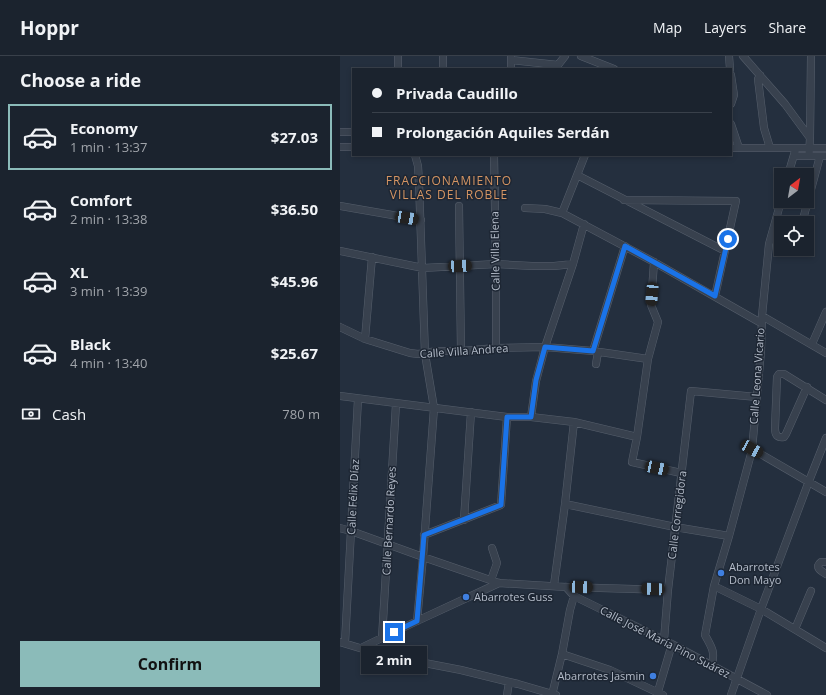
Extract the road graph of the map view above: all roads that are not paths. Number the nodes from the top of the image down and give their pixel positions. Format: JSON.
{"nodes":[{"id":1,"x":398,"y":56,"type":"edge"},
{"id":2,"x":443,"y":56,"type":"edge"},
{"id":3,"x":566,"y":56,"type":"edge"},
{"id":4,"x":581,"y":56,"type":"edge"},
{"id":5,"x":729,"y":56,"type":"edge"},
{"id":6,"x":743,"y":56,"type":"edge"},
{"id":7,"x":811,"y":56,"type":"edge"},
{"id":8,"x":511,"y":58,"type":"edge"},
{"id":9,"x":398,"y":68,"type":"edge"},
{"id":10,"x":443,"y":68,"type":"edge"},
{"id":11,"x":611,"y":68,"type":"edge"},
{"id":12,"x":730,"y":68,"type":"edge"},
{"id":13,"x":760,"y":75,"type":"junction"},
{"id":14,"x":732,"y":82,"type":"edge"},
{"id":15,"x":732,"y":101,"type":"edge"},
{"id":16,"x":732,"y":127,"type":"edge"},
{"id":17,"x":340,"y":132,"type":"edge"},
{"id":18,"x":352,"y":132,"type":"edge"},
{"id":19,"x":810,"y":138,"type":"junction"},
{"id":20,"x":340,"y":147,"type":"edge"},
{"id":21,"x":352,"y":147,"type":"edge"},
{"id":22,"x":732,"y":148,"type":"edge"},
{"id":23,"x":739,"y":148,"type":"junction"},
{"id":24,"x":770,"y":148,"type":"junction"},
{"id":25,"x":796,"y":148,"type":"junction"},
{"id":26,"x":809,"y":148,"type":"junction"},
{"id":27,"x":826,"y":148,"type":"edge"},
{"id":28,"x":415,"y":156,"type":"edge"},
{"id":29,"x":494,"y":156,"type":"edge"},
{"id":30,"x":585,"y":156,"type":"edge"},
{"id":31,"x":794,"y":156,"type":"junction"},
{"id":32,"x":809,"y":156,"type":"junction"},
{"id":33,"x":823,"y":156,"type":"edge"},
{"id":34,"x":790,"y":168,"type":"edge"},
{"id":35,"x":577,"y":175,"type":"junction"},
{"id":36,"x":624,"y":200,"type":"junction"},
{"id":37,"x":340,"y":206,"type":"edge"},
{"id":38,"x":459,"y":206,"type":"dead end"},
{"id":39,"x":525,"y":208,"type":"dead end"},
{"id":40,"x":779,"y":208,"type":"edge"},
{"id":41,"x":562,"y":213,"type":"junction"},
{"id":42,"x":804,"y":216,"type":"edge"},
{"id":43,"x":421,"y":220,"type":"junction"},
{"id":44,"x":584,"y":224,"type":"junction"},
{"id":45,"x":625,"y":246,"type":"junction"},
{"id":46,"x":340,"y":251,"type":"edge"},
{"id":47,"x":725,"y":251,"type":"junction"},
{"id":48,"x":372,"y":257,"type":"junction"},
{"id":49,"x":654,"y":262,"type":"junction"},
{"id":50,"x":496,"y":264,"type":"junction"},
{"id":51,"x":573,"y":264,"type":"junction"},
{"id":52,"x":460,"y":266,"type":"junction"},
{"id":53,"x":423,"y":268,"type":"junction"},
{"id":54,"x":715,"y":296,"type":"junction"},
{"id":55,"x":826,"y":312,"type":"edge"},
{"id":56,"x":762,"y":319,"type":"junction"},
{"id":57,"x":340,"y":326,"type":"edge"},
{"id":58,"x":365,"y":339,"type":"junction"},
{"id":59,"x":812,"y":344,"type":"junction"},
{"id":60,"x":545,"y":347,"type":"junction"},
{"id":61,"x":496,"y":348,"type":"junction"},
{"id":62,"x":461,"y":351,"type":"junction"},
{"id":63,"x":596,"y":352,"type":"junction"},
{"id":64,"x":826,"y":353,"type":"edge"},
{"id":65,"x":425,"y":354,"type":"junction"},
{"id":66,"x":648,"y":359,"type":"junction"},
{"id":67,"x":596,"y":364,"type":"dead end"},
{"id":68,"x":806,"y":387,"type":"junction"},
{"id":69,"x":340,"y":396,"type":"edge"},
{"id":70,"x":756,"y":397,"type":"junction"},
{"id":71,"x":358,"y":399,"type":"junction"},
{"id":72,"x":826,"y":400,"type":"edge"},
{"id":73,"x":396,"y":404,"type":"junction"},
{"id":74,"x":434,"y":408,"type":"junction"},
{"id":75,"x":471,"y":412,"type":"junction"},
{"id":76,"x":507,"y":417,"type":"junction"},
{"id":77,"x":531,"y":417,"type":"junction"},
{"id":78,"x":574,"y":422,"type":"junction"},
{"id":79,"x":637,"y":437,"type":"junction"},
{"id":80,"x":826,"y":438,"type":"edge"},
{"id":81,"x":752,"y":449,"type":"junction"},
{"id":82,"x":681,"y":473,"type":"junction"},
{"id":83,"x":808,"y":482,"type":"junction"},
{"id":84,"x":826,"y":492,"type":"edge"},
{"id":85,"x":565,"y":504,"type":"junction"},
{"id":86,"x":464,"y":520,"type":"junction"},
{"id":87,"x":675,"y":527,"type":"junction"},
{"id":88,"x":340,"y":528,"type":"edge"},
{"id":89,"x":351,"y":531,"type":"junction"},
{"id":90,"x":424,"y":535,"type":"junction"},
{"id":91,"x":729,"y":536,"type":"junction"},
{"id":92,"x":388,"y":544,"type":"junction"},
{"id":93,"x":492,"y":548,"type":"dead end"},
{"id":94,"x":423,"y":557,"type":"junction"},
{"id":95,"x":826,"y":562,"type":"edge"},
{"id":96,"x":826,"y":574,"type":"edge"},
{"id":97,"x":491,"y":580,"type":"junction"},
{"id":98,"x":499,"y":583,"type":"junction"},
{"id":99,"x":554,"y":585,"type":"junction"},
{"id":100,"x":714,"y":586,"type":"junction"},
{"id":101,"x":566,"y":587,"type":"junction"},
{"id":102,"x":668,"y":590,"type":"junction"},
{"id":103,"x":811,"y":591,"type":"dead end"},
{"id":104,"x":574,"y":596,"type":"junction"},
{"id":105,"x":761,"y":609,"type":"junction"},
{"id":106,"x":417,"y":621,"type":"junction"},
{"id":107,"x":795,"y":629,"type":"junction"},
{"id":108,"x":382,"y":638,"type":"junction"},
{"id":109,"x":664,"y":640,"type":"junction"},
{"id":110,"x":343,"y":643,"type":"edge"},
{"id":111,"x":672,"y":644,"type":"junction"},
{"id":112,"x":361,"y":648,"type":"junction"},
{"id":113,"x":826,"y":648,"type":"edge"},
{"id":114,"x":562,"y":654,"type":"junction"},
{"id":115,"x":712,"y":665,"type":"junction"},
{"id":116,"x":736,"y":679,"type":"junction"},
{"id":117,"x":509,"y":682,"type":"junction"},
{"id":118,"x":553,"y":694,"type":"edge"},
{"id":119,"x":659,"y":694,"type":"edge"},
{"id":120,"x":506,"y":695,"type":"edge"},
{"id":121,"x":731,"y":695,"type":"edge"},
{"id":122,"x":767,"y":695,"type":"edge"}],
"edges":[{"from":1,"to":9,"type":"street"},
{"from":2,"to":10,"type":"street"},
{"from":3,"to":8,"type":"street"},
{"from":4,"to":11,"type":"street"},
{"from":5,"to":12,"type":"street"},
{"from":6,"to":13,"type":"street"},
{"from":7,"to":19,"type":"street"},
{"from":13,"to":19,"type":"street"},
{"from":13,"to":24,"type":"street"},
{"from":14,"to":15,"type":"street"},
{"from":16,"to":23,"type":"street"},
{"from":17,"to":18,"type":"street"},
{"from":19,"to":26,"type":"street"},
{"from":20,"to":21,"type":"street"},
{"from":22,"to":23,"type":"street"},
{"from":23,"to":24,"type":"street"},
{"from":24,"to":25,"type":"street"},
{"from":25,"to":26,"type":"street"},
{"from":25,"to":31,"type":"street"},
{"from":26,"to":27,"type":"street"},
{"from":26,"to":32,"type":"street"},
{"from":28,"to":43,"type":"street"},
{"from":29,"to":50,"type":"street","name":"Calle Villa Elena"},
{"from":30,"to":35,"type":"street"},
{"from":31,"to":32,"type":"street"},
{"from":31,"to":34,"type":"street"},
{"from":32,"to":33,"type":"street"},
{"from":33,"to":42,"type":"street"},
{"from":35,"to":36,"type":"street"},
{"from":35,"to":41,"type":"street"},
{"from":36,"to":47,"type":"street"},
{"from":36,"to":47,"type":"street"},
{"from":37,"to":43,"type":"street"},
{"from":38,"to":52,"type":"street"},
{"from":39,"to":41,"type":"street"},
{"from":40,"to":56,"type":"street","name":"Calle Leona Vicario"},
{"from":41,"to":44,"type":"street"},
{"from":43,"to":53,"type":"street"},
{"from":44,"to":45,"type":"street"},
{"from":44,"to":51,"type":"street"},
{"from":45,"to":49,"type":"street"},
{"from":45,"to":63,"type":"street"},
{"from":46,"to":48,"type":"street"},
{"from":47,"to":54,"type":"street"},
{"from":48,"to":53,"type":"street"},
{"from":48,"to":58,"type":"street"},
{"from":49,"to":54,"type":"street"},
{"from":49,"to":66,"type":"street"},
{"from":50,"to":51,"type":"street"},
{"from":50,"to":52,"type":"street"},
{"from":50,"to":61,"type":"street","name":"Calle Villa Elena"},
{"from":51,"to":60,"type":"street"},
{"from":52,"to":53,"type":"street"},
{"from":52,"to":62,"type":"street"},
{"from":53,"to":65,"type":"street"},
{"from":54,"to":56,"type":"street"},
{"from":55,"to":59,"type":"street"},
{"from":56,"to":59,"type":"street"},
{"from":56,"to":70,"type":"street","name":"Calle Leona Vicario"},
{"from":57,"to":58,"type":"street","name":"Calle Villa Andrea"},
{"from":58,"to":65,"type":"street","name":"Calle Villa Andrea"},
{"from":59,"to":64,"type":"street"},
{"from":60,"to":61,"type":"street","name":"Calle Villa Andrea"},
{"from":60,"to":63,"type":"street","name":"Calle Villa Andrea"},
{"from":60,"to":77,"type":"street"},
{"from":61,"to":62,"type":"street","name":"Calle Villa Andrea"},
{"from":62,"to":65,"type":"street","name":"Calle Villa Andrea"},
{"from":63,"to":66,"type":"street","name":"Calle Villa Andrea"},
{"from":63,"to":67,"type":"street"},
{"from":65,"to":74,"type":"street"},
{"from":66,"to":79,"type":"street"},
{"from":68,"to":68,"type":"street"},
{"from":68,"to":72,"type":"street"},
{"from":69,"to":71,"type":"street"},
{"from":70,"to":81,"type":"street","name":"Calle Leona Vicario"},
{"from":70,"to":82,"type":"street","name":"Calle Corregidora"},
{"from":71,"to":73,"type":"street"},
{"from":71,"to":89,"type":"street","name":"Calle Félix Díaz"},
{"from":73,"to":74,"type":"street"},
{"from":73,"to":92,"type":"street","name":"Calle Bernardo Reyes"},
{"from":74,"to":75,"type":"street"},
{"from":74,"to":90,"type":"street"},
{"from":75,"to":76,"type":"street"},
{"from":75,"to":86,"type":"street"},
{"from":76,"to":77,"type":"street"},
{"from":76,"to":86,"type":"street"},
{"from":77,"to":78,"type":"street"},
{"from":78,"to":79,"type":"street"},
{"from":78,"to":85,"type":"street"},
{"from":79,"to":82,"type":"street"},
{"from":80,"to":83,"type":"street"},
{"from":81,"to":83,"type":"street"},
{"from":81,"to":91,"type":"street","name":"Calle Leona Vicario"},
{"from":82,"to":87,"type":"street","name":"Calle Corregidora"},
{"from":83,"to":84,"type":"street"},
{"from":83,"to":105,"type":"street"},
{"from":85,"to":87,"type":"street"},
{"from":85,"to":99,"type":"street"},
{"from":86,"to":90,"type":"street"},
{"from":87,"to":91,"type":"street"},
{"from":87,"to":102,"type":"street","name":"Calle Corregidora"},
{"from":88,"to":89,"type":"street"},
{"from":89,"to":92,"type":"street"},
{"from":89,"to":110,"type":"street","name":"Calle Félix Díaz"},
{"from":90,"to":94,"type":"street"},
{"from":91,"to":100,"type":"street","name":"Calle Leona Vicario"},
{"from":92,"to":94,"type":"street"},
{"from":92,"to":108,"type":"street","name":"Calle Bernardo Reyes"},
{"from":93,"to":97,"type":"street"},
{"from":94,"to":97,"type":"street"},
{"from":94,"to":106,"type":"street"},
{"from":95,"to":96,"type":"street"},
{"from":97,"to":98,"type":"street"},
{"from":98,"to":99,"type":"street"},
{"from":98,"to":106,"type":"street"},
{"from":99,"to":101,"type":"street"},
{"from":100,"to":105,"type":"street"},
{"from":100,"to":115,"type":"street","name":"Calle Leona Vicario"},
{"from":101,"to":102,"type":"street"},
{"from":101,"to":104,"type":"street","name":"Calle José María Pino Suárez"},
{"from":102,"to":109,"type":"street","name":"Calle Corregidora"},
{"from":103,"to":107,"type":"street"},
{"from":104,"to":109,"type":"street","name":"Calle José María Pino Suárez"},
{"from":104,"to":114,"type":"street"},
{"from":105,"to":107,"type":"street"},
{"from":105,"to":116,"type":"street"},
{"from":106,"to":108,"type":"street"},
{"from":107,"to":113,"type":"street"},
{"from":108,"to":112,"type":"street"},
{"from":109,"to":111,"type":"street","name":"Calle José María Pino Suárez"},
{"from":110,"to":112,"type":"street"},
{"from":111,"to":115,"type":"street","name":"Calle José María Pino Suárez"},
{"from":111,"to":119,"type":"street"},
{"from":112,"to":117,"type":"street"},
{"from":114,"to":118,"type":"street"},
{"from":114,"to":119,"type":"street"},
{"from":115,"to":116,"type":"street","name":"Calle José María Pino Suárez"},
{"from":116,"to":121,"type":"street"},
{"from":116,"to":122,"type":"street","name":"Calle José María Pino Suárez"},
{"from":117,"to":118,"type":"street"},
{"from":117,"to":120,"type":"street"}]}
